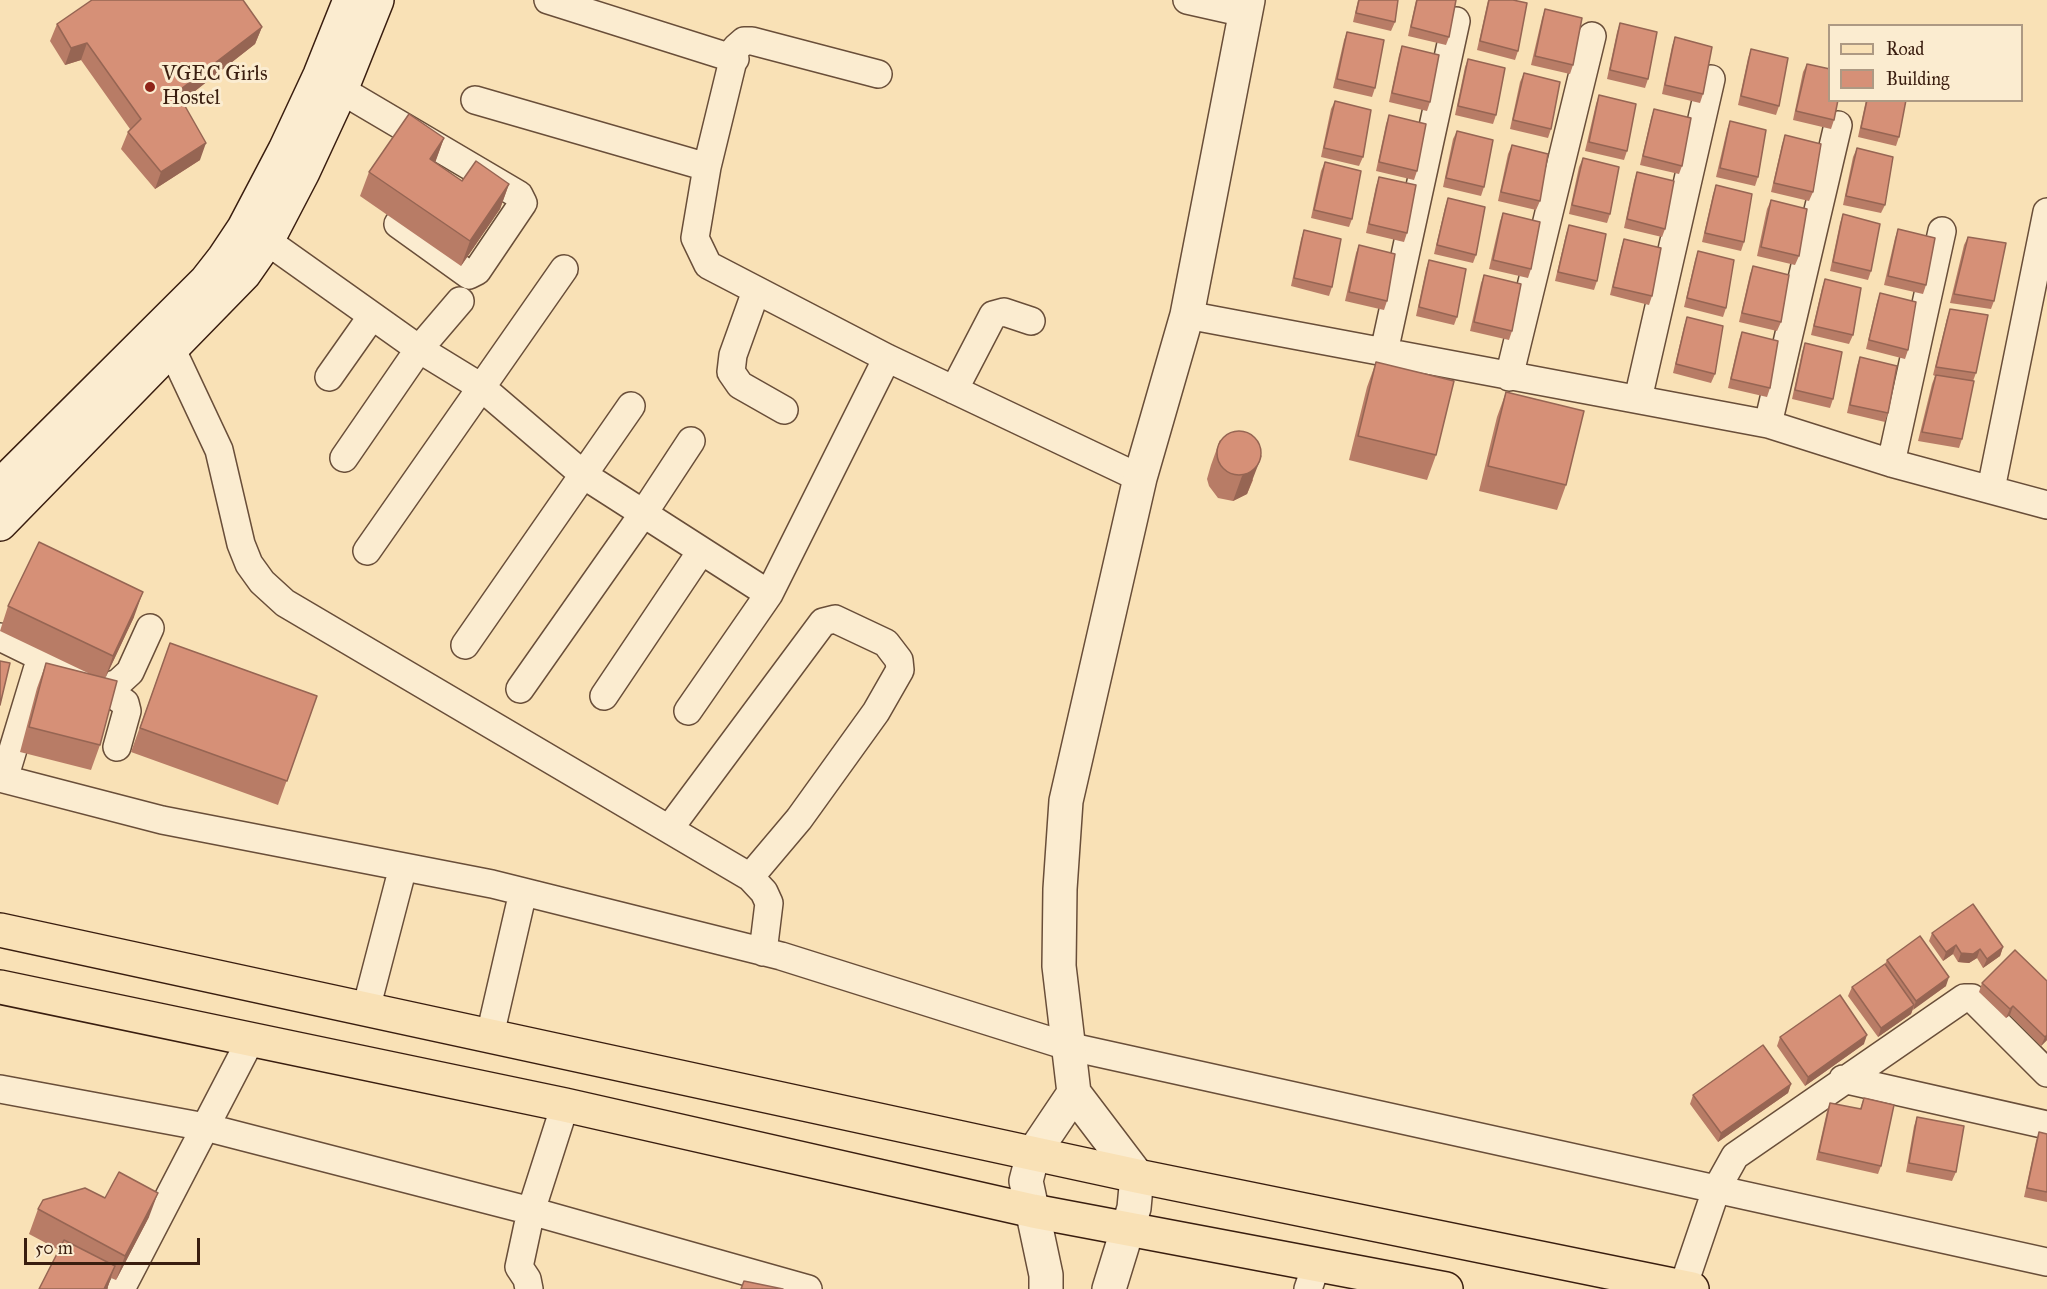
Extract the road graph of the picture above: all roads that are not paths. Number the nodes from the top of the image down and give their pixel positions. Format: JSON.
{"nodes":[{"id":1,"x":548,"y":0,"type":"edge"},
{"id":2,"x":1187,"y":0,"type":"edge"},
{"id":3,"x":1247,"y":7,"type":"edge"},
{"id":4,"x":361,"y":8,"type":"edge"},
{"id":5,"x":1456,"y":21,"type":"edge"},
{"id":6,"x":1592,"y":36,"type":"dead end"},
{"id":7,"x":735,"y":59,"type":"junction"},
{"id":8,"x":878,"y":75,"type":"dead end"},
{"id":9,"x":1711,"y":79,"type":"edge"},
{"id":10,"x":341,"y":90,"type":"junction"},
{"id":11,"x":475,"y":100,"type":"dead end"},
{"id":12,"x":1838,"y":125,"type":"edge"},
{"id":13,"x":707,"y":167,"type":"junction"},
{"id":14,"x":2047,"y":212,"type":"edge"},
{"id":15,"x":398,"y":224,"type":"edge"},
{"id":16,"x":1942,"y":231,"type":"dead end"},
{"id":17,"x":267,"y":241,"type":"junction"},
{"id":18,"x":234,"y":266,"type":"junction"},
{"id":19,"x":564,"y":269,"type":"dead end"},
{"id":20,"x":756,"y":291,"type":"junction"},
{"id":21,"x":460,"y":301,"type":"dead end"},
{"id":22,"x":1187,"y":315,"type":"junction"},
{"id":23,"x":372,"y":316,"type":"junction"},
{"id":24,"x":1031,"y":321,"type":"dead end"},
{"id":25,"x":419,"y":349,"type":"junction"},
{"id":26,"x":172,"y":350,"type":"junction"},
{"id":27,"x":1384,"y":352,"type":"junction"},
{"id":28,"x":887,"y":358,"type":"junction"},
{"id":29,"x":329,"y":376,"type":"dead end"},
{"id":30,"x":1509,"y":377,"type":"junction"},
{"id":31,"x":481,"y":387,"type":"junction"},
{"id":32,"x":954,"y":390,"type":"junction"},
{"id":33,"x":1638,"y":399,"type":"junction"},
{"id":34,"x":631,"y":406,"type":"dead end"},
{"id":35,"x":784,"y":410,"type":"dead end"},
{"id":36,"x":1768,"y":424,"type":"junction"},
{"id":37,"x":691,"y":441,"type":"dead end"},
{"id":38,"x":344,"y":458,"type":"dead end"},
{"id":39,"x":1891,"y":463,"type":"junction"},
{"id":40,"x":585,"y":476,"type":"junction"},
{"id":41,"x":1140,"y":478,"type":"junction"},
{"id":42,"x":0,"y":486,"type":"edge"},
{"id":43,"x":1991,"y":489,"type":"junction"},
{"id":44,"x":2047,"y":505,"type":"edge"},
{"id":45,"x":643,"y":514,"type":"junction"},
{"id":46,"x":0,"y":524,"type":"edge"},
{"id":47,"x":367,"y":551,"type":"dead end"},
{"id":48,"x":700,"y":552,"type":"junction"},
{"id":49,"x":769,"y":594,"type":"junction"},
{"id":50,"x":150,"y":628,"type":"dead end"},
{"id":51,"x":0,"y":637,"type":"edge"},
{"id":52,"x":465,"y":645,"type":"dead end"},
{"id":53,"x":41,"y":657,"type":"junction"},
{"id":54,"x":104,"y":688,"type":"junction"},
{"id":55,"x":520,"y":689,"type":"dead end"},
{"id":56,"x":604,"y":696,"type":"dead end"},
{"id":57,"x":688,"y":711,"type":"dead end"},
{"id":58,"x":117,"y":747,"type":"dead end"},
{"id":59,"x":2,"y":778,"type":"edge"},
{"id":60,"x":669,"y":830,"type":"junction"},
{"id":61,"x":403,"y":867,"type":"junction"},
{"id":62,"x":750,"y":877,"type":"junction"},
{"id":63,"x":523,"y":892,"type":"junction"},
{"id":64,"x":0,"y":930,"type":"edge"},
{"id":65,"x":763,"y":952,"type":"junction"},
{"id":66,"x":0,"y":987,"type":"edge"},
{"id":67,"x":366,"y":1009,"type":"junction"},
{"id":68,"x":490,"y":1035,"type":"junction"},
{"id":69,"x":251,"y":1040,"type":"junction"},
{"id":70,"x":1067,"y":1046,"type":"junction"},
{"id":71,"x":2047,"y":1073,"type":"edge"},
{"id":72,"x":1843,"y":1079,"type":"junction"},
{"id":73,"x":0,"y":1089,"type":"edge"},
{"id":74,"x":1074,"y":1093,"type":"junction"},
{"id":75,"x":565,"y":1105,"type":"junction"},
{"id":76,"x":2047,"y":1125,"type":"edge"},
{"id":77,"x":205,"y":1127,"type":"junction"},
{"id":78,"x":1034,"y":1154,"type":"junction"},
{"id":79,"x":1137,"y":1176,"type":"junction"},
{"id":80,"x":1716,"y":1190,"type":"junction"},
{"id":81,"x":531,"y":1211,"type":"junction"},
{"id":82,"x":1033,"y":1211,"type":"junction"},
{"id":83,"x":1128,"y":1229,"type":"junction"},
{"id":84,"x":2047,"y":1262,"type":"edge"},
{"id":85,"x":1312,"y":1276,"type":"edge"},
{"id":86,"x":739,"y":1280,"type":"edge"},
{"id":87,"x":116,"y":1283,"type":"edge"},
{"id":88,"x":1687,"y":1288,"type":"edge"},
{"id":89,"x":529,"y":1289,"type":"edge"},
{"id":90,"x":808,"y":1289,"type":"edge"},
{"id":91,"x":1046,"y":1289,"type":"edge"},
{"id":92,"x":1109,"y":1289,"type":"edge"},
{"id":93,"x":1446,"y":1289,"type":"edge"}],
"edges":[{"from":1,"to":7,"type":"street"},
{"from":2,"to":3,"type":"street"},
{"from":3,"to":22,"type":"street"},
{"from":4,"to":10,"type":"street"},
{"from":4,"to":18,"type":"street"},
{"from":5,"to":27,"type":"street"},
{"from":6,"to":30,"type":"street"},
{"from":7,"to":8,"type":"street"},
{"from":7,"to":13,"type":"street"},
{"from":9,"to":33,"type":"street"},
{"from":10,"to":15,"type":"street"},
{"from":10,"to":17,"type":"street"},
{"from":11,"to":13,"type":"street"},
{"from":12,"to":36,"type":"street"},
{"from":13,"to":20,"type":"street"},
{"from":14,"to":43,"type":"street"},
{"from":16,"to":39,"type":"street"},
{"from":17,"to":18,"type":"street"},
{"from":17,"to":23,"type":"street"},
{"from":18,"to":26,"type":"street"},
{"from":18,"to":42,"type":"street"},
{"from":19,"to":31,"type":"street"},
{"from":20,"to":28,"type":"street"},
{"from":20,"to":35,"type":"street"},
{"from":21,"to":25,"type":"street"},
{"from":22,"to":27,"type":"street"},
{"from":22,"to":41,"type":"street"},
{"from":23,"to":25,"type":"street"},
{"from":23,"to":29,"type":"street"},
{"from":24,"to":32,"type":"street"},
{"from":25,"to":31,"type":"street"},
{"from":25,"to":38,"type":"street"},
{"from":26,"to":46,"type":"street"},
{"from":26,"to":60,"type":"street"},
{"from":27,"to":30,"type":"street"},
{"from":28,"to":32,"type":"street"},
{"from":28,"to":49,"type":"street"},
{"from":30,"to":33,"type":"street"},
{"from":31,"to":40,"type":"street"},
{"from":31,"to":47,"type":"street"},
{"from":32,"to":41,"type":"street"},
{"from":33,"to":36,"type":"street"},
{"from":34,"to":40,"type":"street"},
{"from":36,"to":39,"type":"street"},
{"from":37,"to":45,"type":"street"},
{"from":39,"to":43,"type":"street"},
{"from":40,"to":45,"type":"street"},
{"from":40,"to":52,"type":"street"},
{"from":41,"to":70,"type":"street"},
{"from":43,"to":44,"type":"street"},
{"from":45,"to":48,"type":"street"},
{"from":45,"to":55,"type":"street"},
{"from":48,"to":49,"type":"street"},
{"from":48,"to":56,"type":"street"},
{"from":49,"to":57,"type":"street"},
{"from":50,"to":54,"type":"street"},
{"from":51,"to":53,"type":"street"},
{"from":53,"to":54,"type":"street"},
{"from":53,"to":59,"type":"street"},
{"from":54,"to":58,"type":"street"},
{"from":59,"to":61,"type":"street"},
{"from":60,"to":62,"type":"street"},
{"from":60,"to":62,"type":"street"},
{"from":61,"to":63,"type":"street"},
{"from":61,"to":67,"type":"street"},
{"from":62,"to":65,"type":"street"},
{"from":63,"to":65,"type":"street"},
{"from":63,"to":68,"type":"street"},
{"from":64,"to":67,"type":"main road"},
{"from":65,"to":70,"type":"street"},
{"from":66,"to":69,"type":"main road"},
{"from":67,"to":68,"type":"main road"},
{"from":68,"to":78,"type":"main road"},
{"from":69,"to":75,"type":"main road"},
{"from":69,"to":77,"type":"street"},
{"from":70,"to":74,"type":"street"},
{"from":70,"to":80,"type":"street"},
{"from":71,"to":72,"type":"street"},
{"from":72,"to":76,"type":"street"},
{"from":72,"to":80,"type":"street"},
{"from":73,"to":77,"type":"street"},
{"from":74,"to":78,"type":"street"},
{"from":74,"to":79,"type":"street"},
{"from":75,"to":81,"type":"street"},
{"from":75,"to":82,"type":"main road"},
{"from":77,"to":81,"type":"street"},
{"from":77,"to":87,"type":"street"},
{"from":78,"to":79,"type":"main road"},
{"from":78,"to":82,"type":"street"},
{"from":79,"to":83,"type":"street"},
{"from":79,"to":88,"type":"main road"},
{"from":80,"to":84,"type":"street"},
{"from":80,"to":88,"type":"street"},
{"from":81,"to":86,"type":"street"},
{"from":81,"to":89,"type":"street"},
{"from":82,"to":83,"type":"main road"},
{"from":82,"to":91,"type":"street"},
{"from":83,"to":85,"type":"main road"},
{"from":83,"to":92,"type":"street"},
{"from":85,"to":93,"type":"main road"},
{"from":86,"to":90,"type":"street"}]}
